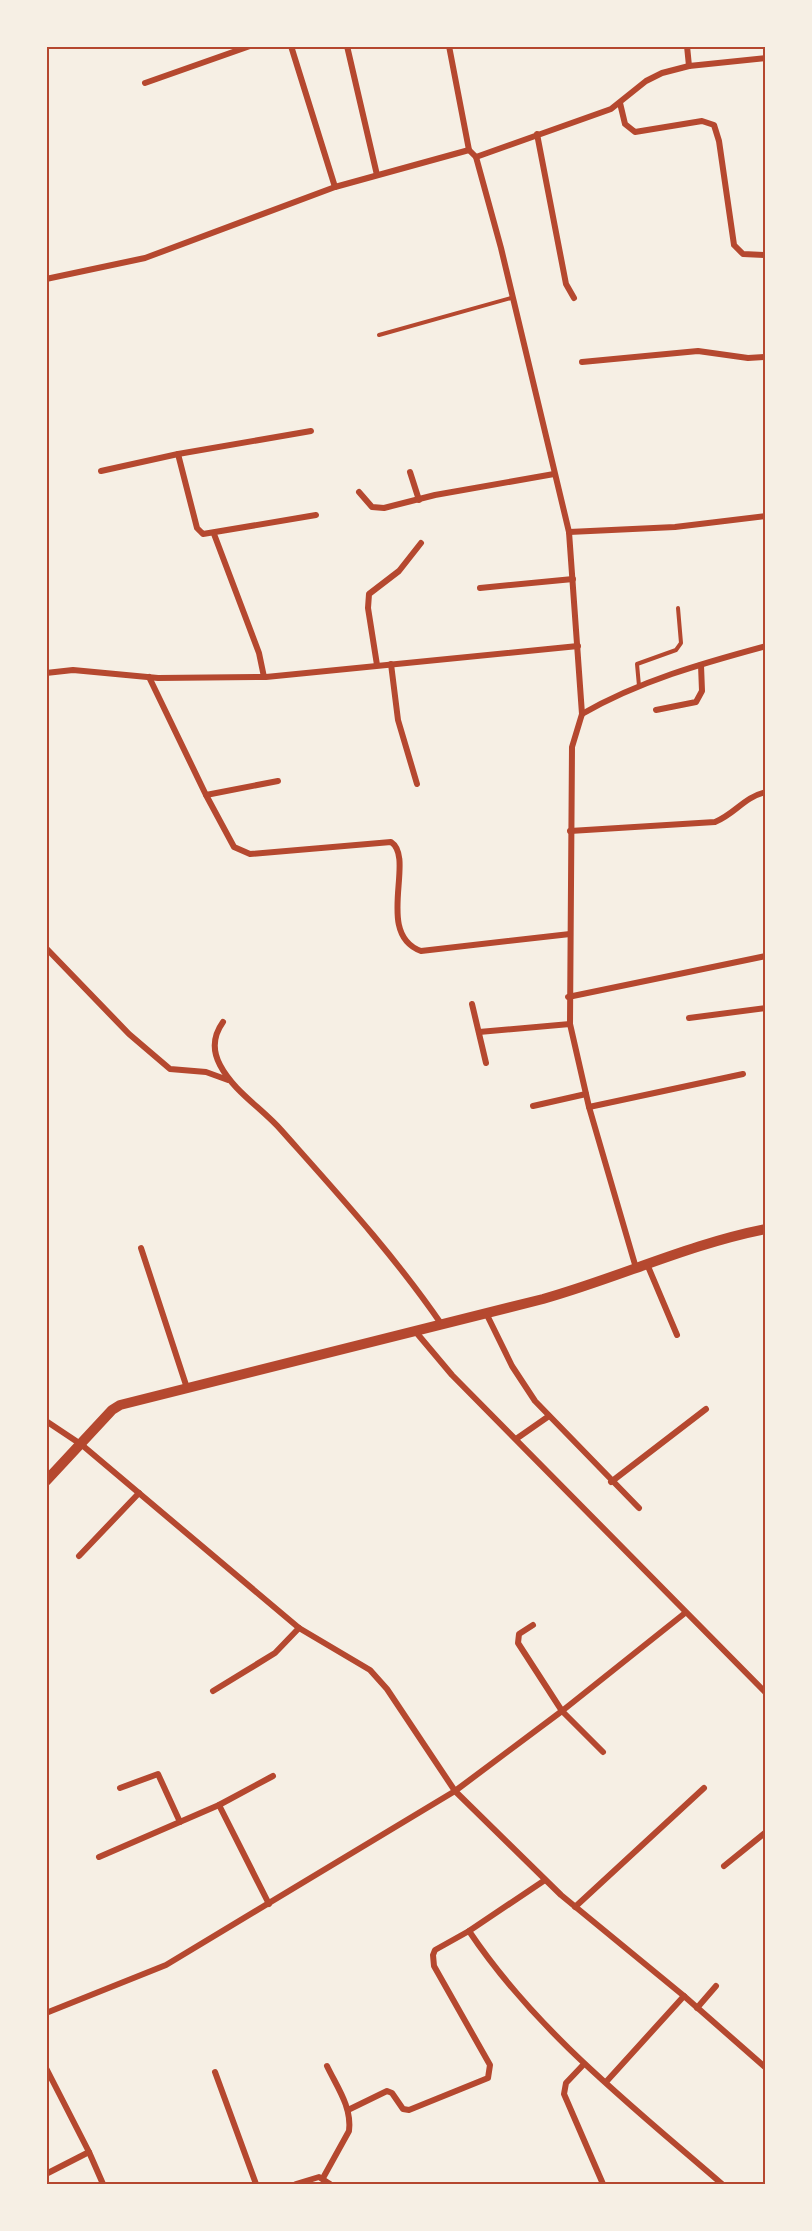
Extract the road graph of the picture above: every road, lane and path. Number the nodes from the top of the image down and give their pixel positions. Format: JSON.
{"nodes":[{"id":1,"x":250,"y":46,"type":"edge"},
{"id":2,"x":291,"y":46,"type":"edge"},
{"id":3,"x":347,"y":46,"type":"edge"},
{"id":4,"x":449,"y":46,"type":"edge"},
{"id":5,"x":687,"y":46,"type":"edge"},
{"id":6,"x":765,"y":57,"type":"edge"},
{"id":7,"x":688,"y":66,"type":"junction"},
{"id":8,"x":145,"y":83,"type":"dead end"},
{"id":9,"x":620,"y":103,"type":"junction"},
{"id":10,"x":537,"y":134,"type":"junction"},
{"id":11,"x":470,"y":150,"type":"junction"},
{"id":12,"x":476,"y":157,"type":"junction"},
{"id":13,"x":377,"y":175,"type":"junction"},
{"id":14,"x":335,"y":187,"type":"junction"},
{"id":15,"x":765,"y":255,"type":"edge"},
{"id":16,"x":46,"y":279,"type":"edge"},
{"id":17,"x":511,"y":298,"type":"junction"},
{"id":18,"x":574,"y":298,"type":"dead end"},
{"id":19,"x":379,"y":335,"type":"dead end"},
{"id":20,"x":765,"y":357,"type":"edge"},
{"id":21,"x":582,"y":362,"type":"dead end"},
{"id":22,"x":311,"y":431,"type":"dead end"},
{"id":23,"x":178,"y":454,"type":"junction"},
{"id":24,"x":101,"y":471,"type":"dead end"},
{"id":25,"x":410,"y":472,"type":"dead end"},
{"id":26,"x":554,"y":474,"type":"junction"},
{"id":27,"x":359,"y":492,"type":"dead end"},
{"id":28,"x":419,"y":500,"type":"junction"},
{"id":29,"x":316,"y":515,"type":"dead end"},
{"id":30,"x":765,"y":516,"type":"edge"},
{"id":31,"x":569,"y":532,"type":"junction"},
{"id":32,"x":214,"y":534,"type":"junction"},
{"id":33,"x":421,"y":543,"type":"dead end"},
{"id":34,"x":573,"y":579,"type":"junction"},
{"id":35,"x":480,"y":588,"type":"dead end"},
{"id":36,"x":678,"y":608,"type":"dead end"},
{"id":37,"x":578,"y":646,"type":"junction"},
{"id":38,"x":765,"y":646,"type":"edge"},
{"id":39,"x":391,"y":664,"type":"junction"},
{"id":40,"x":701,"y":664,"type":"junction"},
{"id":41,"x":377,"y":665,"type":"junction"},
{"id":42,"x":46,"y":674,"type":"edge"},
{"id":43,"x":149,"y":677,"type":"junction"},
{"id":44,"x":264,"y":677,"type":"junction"},
{"id":45,"x":639,"y":686,"type":"junction"},
{"id":46,"x":656,"y":710,"type":"dead end"},
{"id":47,"x":582,"y":714,"type":"junction"},
{"id":48,"x":278,"y":781,"type":"dead end"},
{"id":49,"x":417,"y":784,"type":"dead end"},
{"id":50,"x":765,"y":792,"type":"edge"},
{"id":51,"x":206,"y":795,"type":"junction"},
{"id":52,"x":570,"y":831,"type":"junction"},
{"id":53,"x":570,"y":934,"type":"junction"},
{"id":54,"x":46,"y":948,"type":"edge"},
{"id":55,"x":765,"y":956,"type":"edge"},
{"id":56,"x":568,"y":997,"type":"junction"},
{"id":57,"x":472,"y":1004,"type":"dead end"},
{"id":58,"x":765,"y":1008,"type":"edge"},
{"id":59,"x":689,"y":1018,"type":"dead end"},
{"id":60,"x":223,"y":1022,"type":"dead end"},
{"id":61,"x":570,"y":1024,"type":"junction"},
{"id":62,"x":479,"y":1032,"type":"junction"},
{"id":63,"x":486,"y":1063,"type":"dead end"},
{"id":64,"x":742,"y":1074,"type":"dead end"},
{"id":65,"x":228,"y":1080,"type":"junction"},
{"id":66,"x":586,"y":1094,"type":"junction"},
{"id":67,"x":533,"y":1106,"type":"dead end"},
{"id":68,"x":589,"y":1107,"type":"junction"},
{"id":69,"x":765,"y":1229,"type":"edge"},
{"id":70,"x":141,"y":1248,"type":"dead end"},
{"id":71,"x":642,"y":1266,"type":"junction"},
{"id":72,"x":486,"y":1313,"type":"junction"},
{"id":73,"x":442,"y":1325,"type":"junction"},
{"id":74,"x":416,"y":1331,"type":"junction"},
{"id":75,"x":677,"y":1335,"type":"dead end"},
{"id":76,"x":187,"y":1388,"type":"junction"},
{"id":77,"x":706,"y":1409,"type":"dead end"},
{"id":78,"x":549,"y":1416,"type":"junction"},
{"id":79,"x":46,"y":1421,"type":"edge"},
{"id":80,"x":516,"y":1439,"type":"junction"},
{"id":81,"x":82,"y":1445,"type":"junction"},
{"id":82,"x":46,"y":1481,"type":"edge"},
{"id":83,"x":611,"y":1482,"type":"junction"},
{"id":84,"x":139,"y":1492,"type":"junction"},
{"id":85,"x":639,"y":1508,"type":"dead end"},
{"id":86,"x":79,"y":1556,"type":"dead end"},
{"id":87,"x":685,"y":1613,"type":"junction"},
{"id":88,"x":533,"y":1625,"type":"dead end"},
{"id":89,"x":299,"y":1628,"type":"junction"},
{"id":90,"x":213,"y":1691,"type":"dead end"},
{"id":91,"x":765,"y":1693,"type":"edge"},
{"id":92,"x":562,"y":1711,"type":"junction"},
{"id":93,"x":603,"y":1752,"type":"dead end"},
{"id":94,"x":273,"y":1776,"type":"dead end"},
{"id":95,"x":120,"y":1788,"type":"dead end"},
{"id":96,"x":704,"y":1788,"type":"dead end"},
{"id":97,"x":455,"y":1791,"type":"junction"},
{"id":98,"x":219,"y":1805,"type":"junction"},
{"id":99,"x":180,"y":1822,"type":"junction"},
{"id":100,"x":765,"y":1832,"type":"edge"},
{"id":101,"x":99,"y":1857,"type":"dead end"},
{"id":102,"x":724,"y":1866,"type":"dead end"},
{"id":103,"x":545,"y":1880,"type":"junction"},
{"id":104,"x":269,"y":1904,"type":"junction"},
{"id":105,"x":576,"y":1907,"type":"junction"},
{"id":106,"x":469,"y":1932,"type":"junction"},
{"id":107,"x":716,"y":1986,"type":"dead end"},
{"id":108,"x":684,"y":1996,"type":"junction"},
{"id":109,"x":697,"y":2008,"type":"junction"},
{"id":110,"x":46,"y":2013,"type":"edge"},
{"id":111,"x":584,"y":2064,"type":"junction"},
{"id":112,"x":327,"y":2067,"type":"dead end"},
{"id":113,"x":46,"y":2068,"type":"edge"},
{"id":114,"x":765,"y":2068,"type":"edge"},
{"id":115,"x":215,"y":2072,"type":"dead end"},
{"id":116,"x":606,"y":2082,"type":"junction"},
{"id":117,"x":348,"y":2110,"type":"junction"},
{"id":118,"x":89,"y":2152,"type":"junction"},
{"id":119,"x":46,"y":2174,"type":"edge"},
{"id":120,"x":323,"y":2178,"type":"junction"},
{"id":121,"x":103,"y":2184,"type":"edge"},
{"id":122,"x":256,"y":2184,"type":"edge"},
{"id":123,"x":296,"y":2184,"type":"edge"},
{"id":124,"x":330,"y":2184,"type":"edge"},
{"id":125,"x":603,"y":2184,"type":"edge"},
{"id":126,"x":722,"y":2184,"type":"edge"}],
"edges":[{"from":1,"to":8,"type":"street"},
{"from":2,"to":14,"type":"street"},
{"from":3,"to":13,"type":"street"},
{"from":4,"to":11,"type":"street"},
{"from":5,"to":7,"type":"street"},
{"from":6,"to":7,"type":"street"},
{"from":7,"to":9,"type":"street"},
{"from":9,"to":10,"type":"street"},
{"from":9,"to":15,"type":"street"},
{"from":10,"to":12,"type":"street"},
{"from":10,"to":18,"type":"street"},
{"from":11,"to":12,"type":"street"},
{"from":11,"to":13,"type":"street"},
{"from":12,"to":17,"type":"street"},
{"from":13,"to":14,"type":"street"},
{"from":14,"to":16,"type":"street"},
{"from":17,"to":19,"type":"lane"},
{"from":17,"to":26,"type":"street"},
{"from":20,"to":21,"type":"street"},
{"from":22,"to":23,"type":"street"},
{"from":23,"to":24,"type":"street"},
{"from":23,"to":32,"type":"street"},
{"from":25,"to":28,"type":"street"},
{"from":26,"to":28,"type":"street"},
{"from":26,"to":31,"type":"street"},
{"from":27,"to":28,"type":"street"},
{"from":29,"to":32,"type":"street"},
{"from":30,"to":31,"type":"street"},
{"from":31,"to":34,"type":"street"},
{"from":32,"to":44,"type":"street"},
{"from":33,"to":41,"type":"street"},
{"from":34,"to":35,"type":"street"},
{"from":34,"to":37,"type":"street"},
{"from":36,"to":45,"type":"lane"},
{"from":37,"to":39,"type":"street"},
{"from":37,"to":47,"type":"street"},
{"from":38,"to":40,"type":"street"},
{"from":39,"to":41,"type":"street"},
{"from":39,"to":49,"type":"street"},
{"from":40,"to":45,"type":"street"},
{"from":40,"to":46,"type":"street"},
{"from":41,"to":44,"type":"street"},
{"from":42,"to":43,"type":"street"},
{"from":43,"to":44,"type":"street"},
{"from":43,"to":51,"type":"street"},
{"from":45,"to":47,"type":"street"},
{"from":47,"to":52,"type":"street"},
{"from":48,"to":51,"type":"street"},
{"from":50,"to":52,"type":"street"},
{"from":51,"to":53,"type":"street"},
{"from":52,"to":53,"type":"street"},
{"from":53,"to":56,"type":"street"},
{"from":54,"to":65,"type":"street"},
{"from":55,"to":56,"type":"street"},
{"from":56,"to":61,"type":"street"},
{"from":57,"to":62,"type":"street"},
{"from":58,"to":59,"type":"street"},
{"from":60,"to":65,"type":"street"},
{"from":61,"to":62,"type":"street"},
{"from":61,"to":66,"type":"street"},
{"from":62,"to":63,"type":"street"},
{"from":64,"to":68,"type":"street"},
{"from":65,"to":73,"type":"street"},
{"from":66,"to":67,"type":"street"},
{"from":66,"to":68,"type":"street"},
{"from":68,"to":71,"type":"street"},
{"from":69,"to":71,"type":"street"},
{"from":70,"to":76,"type":"street"},
{"from":71,"to":72,"type":"street"},
{"from":71,"to":75,"type":"street"},
{"from":72,"to":73,"type":"street"},
{"from":72,"to":78,"type":"street"},
{"from":73,"to":74,"type":"street"},
{"from":74,"to":76,"type":"street"},
{"from":74,"to":80,"type":"street"},
{"from":76,"to":81,"type":"street"},
{"from":77,"to":83,"type":"street"},
{"from":78,"to":80,"type":"street"},
{"from":78,"to":83,"type":"street"},
{"from":79,"to":81,"type":"street"},
{"from":80,"to":87,"type":"street"},
{"from":81,"to":82,"type":"street"},
{"from":81,"to":84,"type":"street"},
{"from":83,"to":85,"type":"street"},
{"from":84,"to":86,"type":"street"},
{"from":84,"to":89,"type":"street"},
{"from":87,"to":91,"type":"street"},
{"from":87,"to":92,"type":"street"},
{"from":88,"to":92,"type":"street"},
{"from":89,"to":90,"type":"street"},
{"from":89,"to":97,"type":"street"},
{"from":92,"to":93,"type":"street"},
{"from":92,"to":97,"type":"street"},
{"from":94,"to":98,"type":"street"},
{"from":95,"to":99,"type":"street"},
{"from":96,"to":105,"type":"street"},
{"from":97,"to":103,"type":"street"},
{"from":97,"to":104,"type":"street"},
{"from":98,"to":99,"type":"street"},
{"from":98,"to":104,"type":"street"},
{"from":99,"to":101,"type":"street"},
{"from":100,"to":102,"type":"street"},
{"from":103,"to":105,"type":"street"},
{"from":103,"to":106,"type":"street"},
{"from":104,"to":110,"type":"street"},
{"from":105,"to":108,"type":"street"},
{"from":106,"to":111,"type":"street"},
{"from":106,"to":117,"type":"street"},
{"from":107,"to":109,"type":"street"},
{"from":108,"to":109,"type":"street"},
{"from":108,"to":116,"type":"street"},
{"from":109,"to":114,"type":"street"},
{"from":111,"to":116,"type":"street"},
{"from":111,"to":125,"type":"street"},
{"from":112,"to":117,"type":"street"},
{"from":113,"to":118,"type":"street"},
{"from":115,"to":122,"type":"street"},
{"from":116,"to":126,"type":"street"},
{"from":117,"to":120,"type":"street"},
{"from":118,"to":119,"type":"street"},
{"from":118,"to":121,"type":"street"},
{"from":120,"to":123,"type":"street"},
{"from":120,"to":124,"type":"street"}]}
